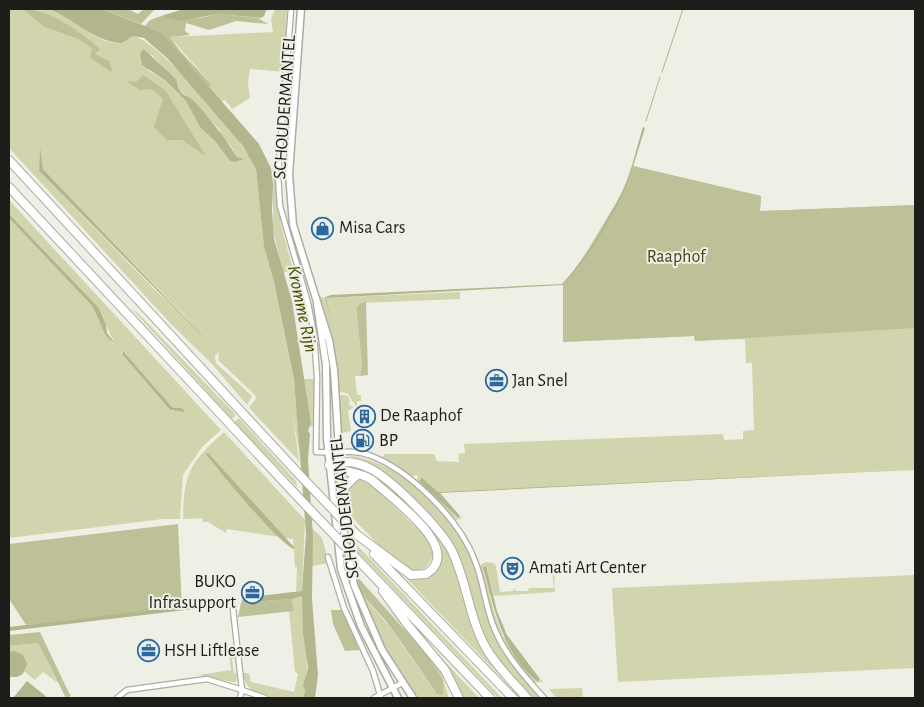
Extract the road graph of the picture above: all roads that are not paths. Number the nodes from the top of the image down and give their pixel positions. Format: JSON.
{"nodes":[{"id":1,"x":291,"y":9,"type":"edge"},
{"id":2,"x":300,"y":9,"type":"edge"},
{"id":3,"x":9,"y":160,"type":"edge"},
{"id":4,"x":9,"y":187,"type":"edge"},
{"id":5,"x":294,"y":231,"type":"junction"},
{"id":6,"x":286,"y":234,"type":"junction"},
{"id":7,"x":317,"y":303,"type":"junction"},
{"id":8,"x":338,"y":451,"type":"junction"},
{"id":9,"x":328,"y":452,"type":"junction"},
{"id":10,"x":339,"y":461,"type":"junction"},
{"id":11,"x":329,"y":466,"type":"junction"},
{"id":12,"x":340,"y":471,"type":"junction"},
{"id":13,"x":358,"y":474,"type":"junction"},
{"id":14,"x":341,"y":490,"type":"junction"},
{"id":15,"x":356,"y":534,"type":"junction"},
{"id":16,"x":328,"y":557,"type":"dead end"},
{"id":17,"x":368,"y":569,"type":"junction"},
{"id":18,"x":233,"y":609,"type":"dead end"},
{"id":19,"x":402,"y":683,"type":"junction"},
{"id":20,"x":392,"y":689,"type":"junction"},
{"id":21,"x":242,"y":690,"type":"junction"},
{"id":22,"x":380,"y":697,"type":"edge"},
{"id":23,"x":117,"y":698,"type":"edge"},
{"id":24,"x":240,"y":698,"type":"edge"},
{"id":25,"x":265,"y":698,"type":"edge"},
{"id":26,"x":374,"y":698,"type":"edge"},
{"id":27,"x":398,"y":698,"type":"edge"},
{"id":28,"x":413,"y":698,"type":"edge"},
{"id":29,"x":459,"y":698,"type":"edge"},
{"id":30,"x":490,"y":698,"type":"edge"},
{"id":31,"x":513,"y":698,"type":"edge"},
{"id":32,"x":527,"y":698,"type":"edge"},
{"id":33,"x":544,"y":698,"type":"edge"}],
"edges":[{"from":1,"to":6,"type":"street","name":"SCHOUDERMANTEL"},
{"from":2,"to":5,"type":"main road","name":"SCHOUDERMANTEL"},
{"from":3,"to":15,"type":"highway","bridge":true},
{"from":4,"to":17,"type":"highway","bridge":true},
{"from":5,"to":6,"type":"street"},
{"from":5,"to":7,"type":"main road","name":"SCHOUDERMANTEL"},
{"from":6,"to":9,"type":"street","name":"SCHOUDERMANTEL"},
{"from":7,"to":8,"type":"main road","name":"SCHOUDERMANTEL"},
{"from":7,"to":9,"type":"main road","name":"SCHOUDERMANTEL"},
{"from":8,"to":9,"type":"street"},
{"from":8,"to":10,"type":"main road","name":"SCHOUDERMANTEL"},
{"from":8,"to":33,"type":"street"},
{"from":9,"to":11,"type":"main road","name":"SCHOUDERMANTEL"},
{"from":10,"to":11,"type":"highway"},
{"from":10,"to":12,"type":"main road","name":"SCHOUDERMANTEL"},
{"from":10,"to":32,"type":"highway"},
{"from":11,"to":12,"type":"highway"},
{"from":11,"to":20,"type":"main road","name":"SCHOUDERMANTEL"},
{"from":12,"to":13,"type":"highway"},
{"from":12,"to":14,"type":"main road","name":"SCHOUDERMANTEL"},
{"from":13,"to":14,"type":"highway"},
{"from":13,"to":15,"type":"highway"},
{"from":14,"to":19,"type":"main road","name":"SCHOUDERMANTEL"},
{"from":15,"to":31,"type":"highway"},
{"from":16,"to":22,"type":"street","name":"SCHOUDERMANTEL"},
{"from":17,"to":29,"type":"highway"},
{"from":17,"to":30,"type":"highway"},
{"from":18,"to":21,"type":"street"},
{"from":19,"to":20,"type":"street"},
{"from":19,"to":28,"type":"main road","name":"SCHOUDERMANTEL"},
{"from":20,"to":22,"type":"street"},
{"from":20,"to":27,"type":"main road","name":"SCHOUDERMANTEL"},
{"from":21,"to":23,"type":"street"},
{"from":21,"to":24,"type":"street"},
{"from":21,"to":25,"type":"street"},
{"from":22,"to":26,"type":"street"}]}
